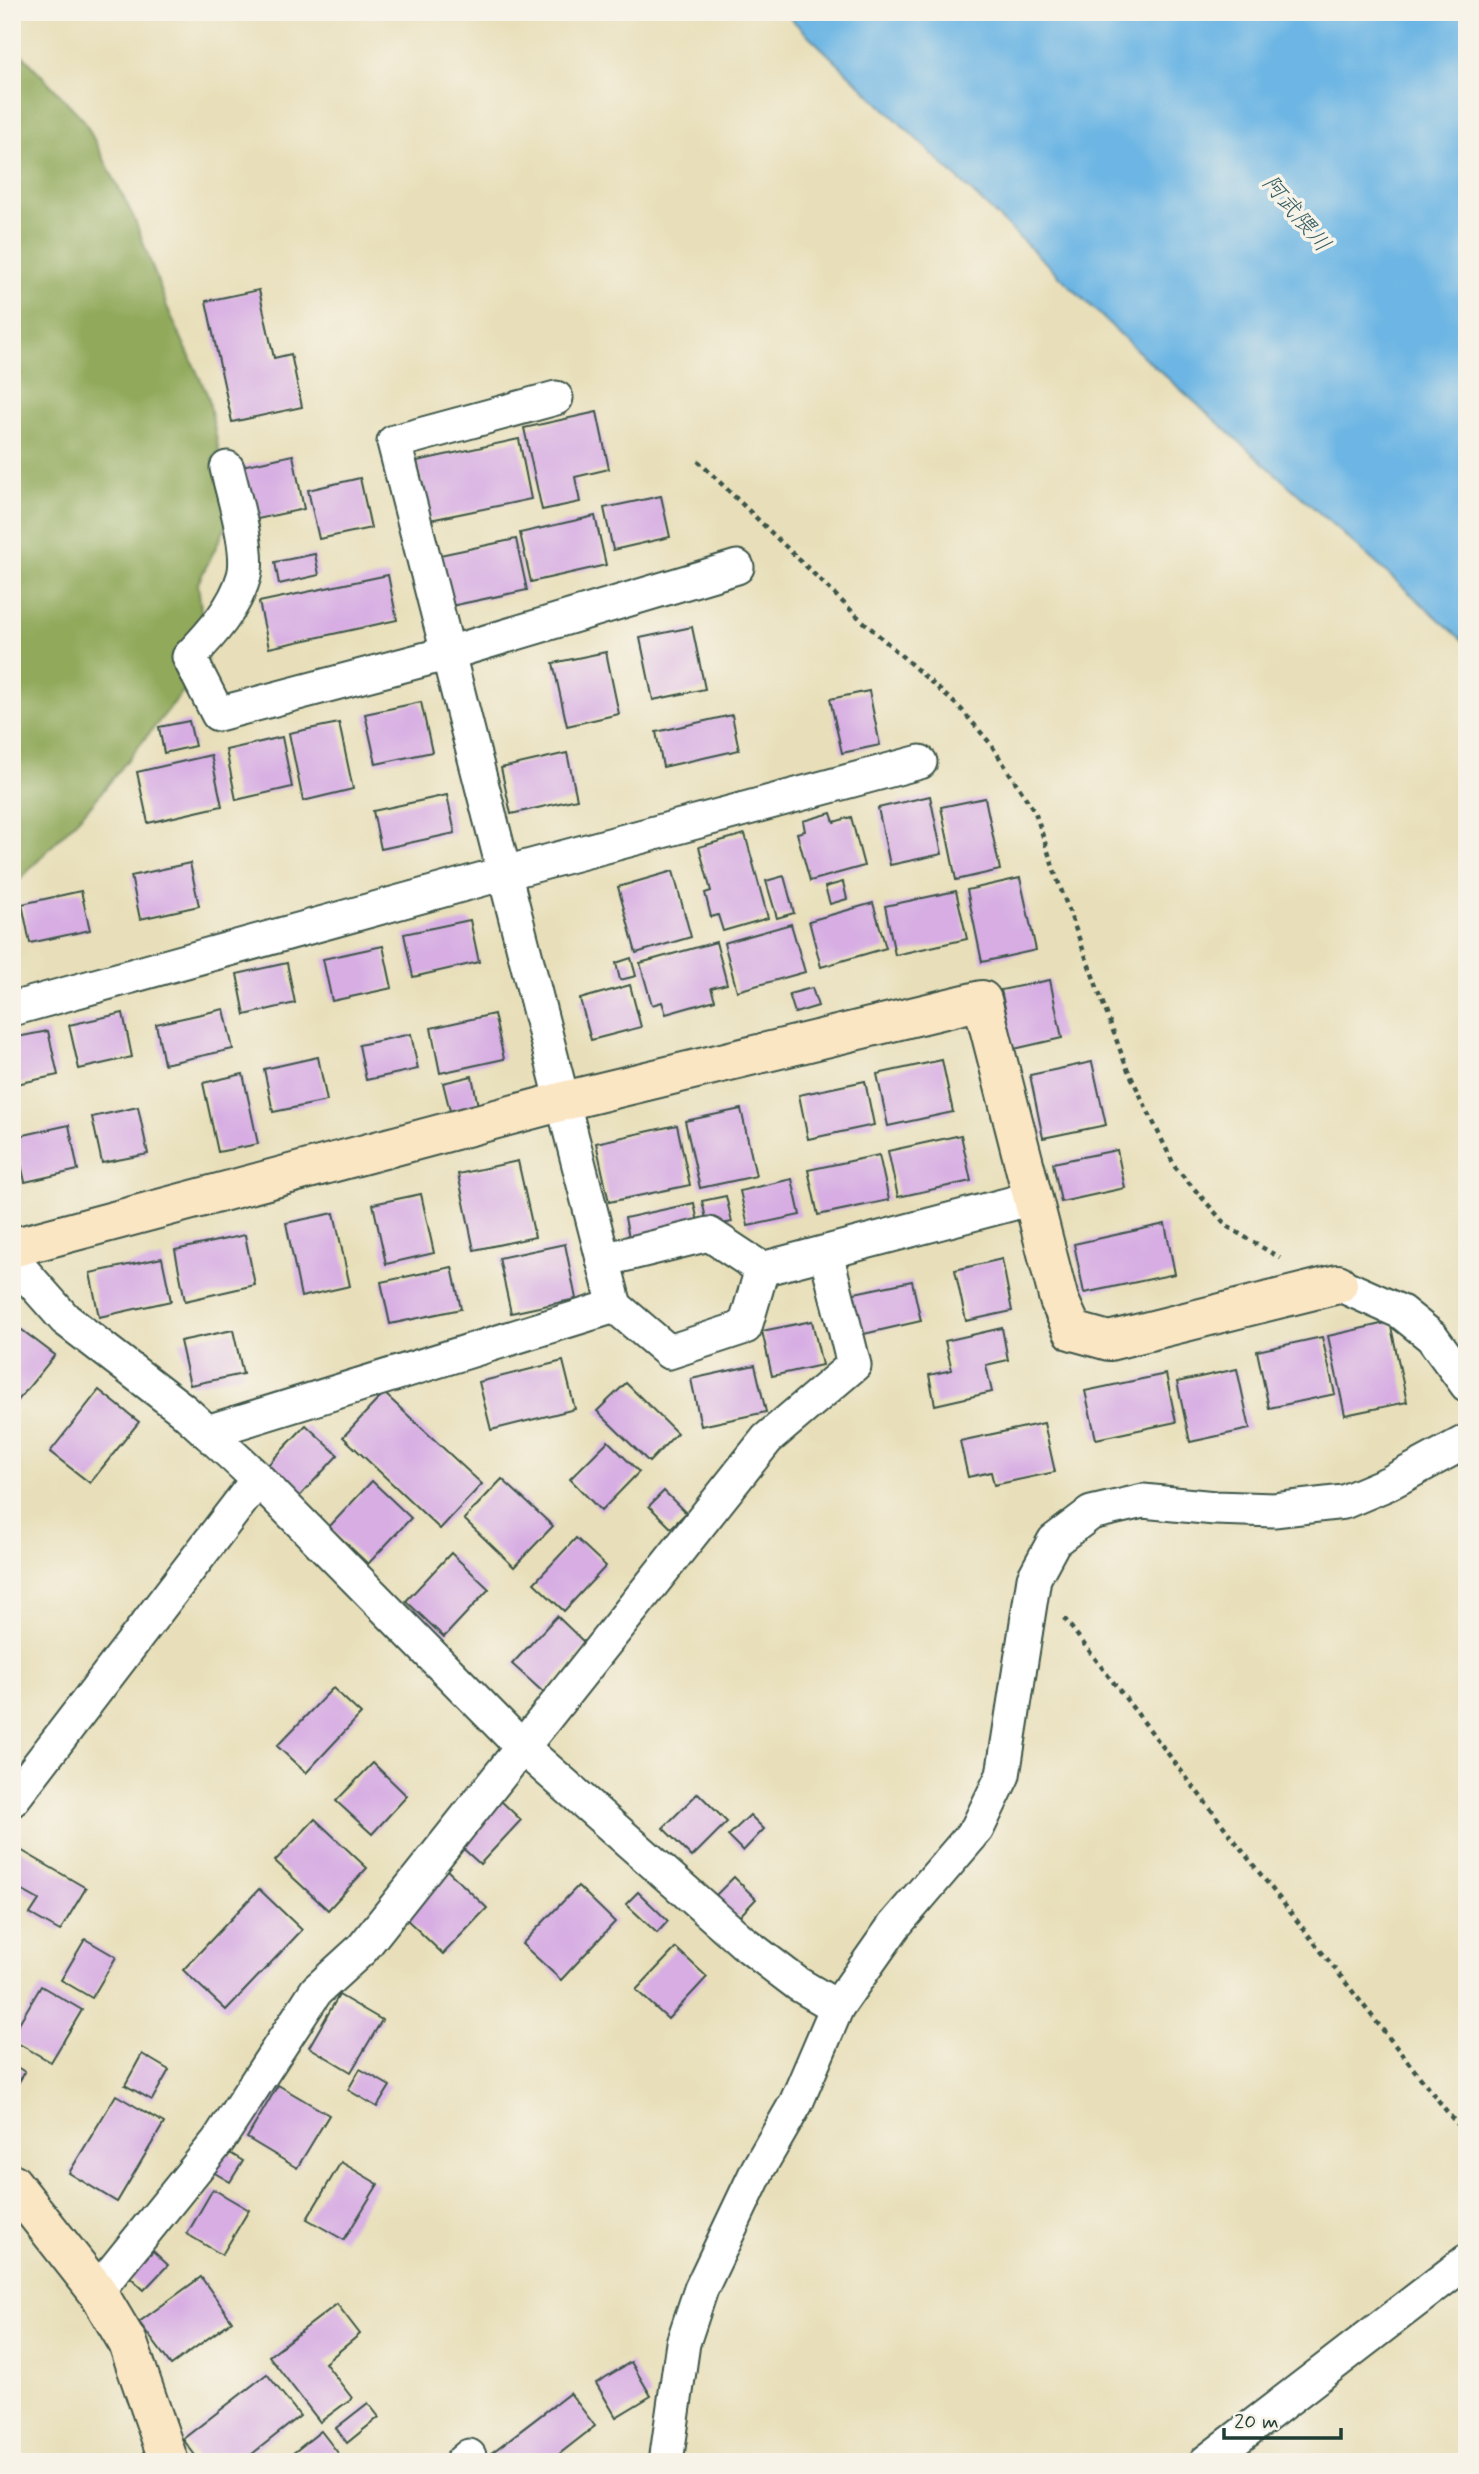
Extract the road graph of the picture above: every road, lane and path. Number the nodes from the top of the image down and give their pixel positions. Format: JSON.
{"nodes":[{"id":1,"x":556,"y":398,"type":"dead end"},
{"id":2,"x":698,"y":461,"type":"dead end"},
{"id":3,"x":226,"y":468,"type":"dead end"},
{"id":4,"x":737,"y":567,"type":"dead end"},
{"id":5,"x":449,"y":653,"type":"junction"},
{"id":6,"x":920,"y":762,"type":"dead end"},
{"id":7,"x":505,"y":873,"type":"junction"},
{"id":8,"x":12,"y":1010,"type":"edge"},
{"id":9,"x":564,"y":1101,"type":"junction"},
{"id":10,"x":1032,"y":1198,"type":"junction"},
{"id":11,"x":12,"y":1248,"type":"edge"},
{"id":12,"x":826,"y":1253,"type":"junction"},
{"id":13,"x":12,"y":1259,"type":"edge"},
{"id":14,"x":603,"y":1260,"type":"junction"},
{"id":15,"x":1283,"y":1260,"type":"dead end"},
{"id":16,"x":762,"y":1269,"type":"junction"},
{"id":17,"x":1338,"y":1284,"type":"joint"},
{"id":18,"x":615,"y":1306,"type":"junction"},
{"id":19,"x":1467,"y":1385,"type":"edge"},
{"id":20,"x":207,"y":1432,"type":"junction"},
{"id":21,"x":1467,"y":1441,"type":"edge"},
{"id":22,"x":258,"y":1479,"type":"junction"},
{"id":23,"x":1034,"y":1578,"type":"junction"},
{"id":24,"x":522,"y":1747,"type":"junction"},
{"id":25,"x":12,"y":1800,"type":"edge"},
{"id":26,"x":837,"y":2007,"type":"junction"},
{"id":27,"x":1467,"y":2137,"type":"edge"},
{"id":28,"x":12,"y":2183,"type":"edge"},
{"id":29,"x":1467,"y":2261,"type":"edge"},
{"id":30,"x":97,"y":2291,"type":"junction"},
{"id":31,"x":169,"y":2462,"type":"edge"},
{"id":32,"x":666,"y":2462,"type":"edge"},
{"id":33,"x":1206,"y":2462,"type":"edge"}],
"edges":[{"from":1,"to":5,"type":"street"},
{"from":2,"to":15,"type":"path"},
{"from":3,"to":5,"type":"street"},
{"from":4,"to":5,"type":"street"},
{"from":5,"to":7,"type":"street"},
{"from":6,"to":7,"type":"street"},
{"from":7,"to":8,"type":"street"},
{"from":7,"to":9,"type":"street"},
{"from":9,"to":10,"type":"street"},
{"from":9,"to":11,"type":"street"},
{"from":9,"to":14,"type":"street"},
{"from":10,"to":12,"type":"street"},
{"from":10,"to":17,"type":"street"},
{"from":12,"to":16,"type":"street"},
{"from":12,"to":24,"type":"street"},
{"from":13,"to":20,"type":"street"},
{"from":14,"to":16,"type":"street"},
{"from":14,"to":18,"type":"street"},
{"from":16,"to":18,"type":"street"},
{"from":17,"to":19,"type":"street"},
{"from":18,"to":20,"type":"street"},
{"from":20,"to":22,"type":"street"},
{"from":21,"to":23,"type":"street"},
{"from":22,"to":24,"type":"street"},
{"from":22,"to":25,"type":"street"},
{"from":23,"to":26,"type":"street"},
{"from":23,"to":27,"type":"path"},
{"from":24,"to":26,"type":"street"},
{"from":24,"to":30,"type":"street"},
{"from":26,"to":32,"type":"street"},
{"from":28,"to":30,"type":"street"},
{"from":29,"to":33,"type":"street"},
{"from":30,"to":31,"type":"street"}]}
